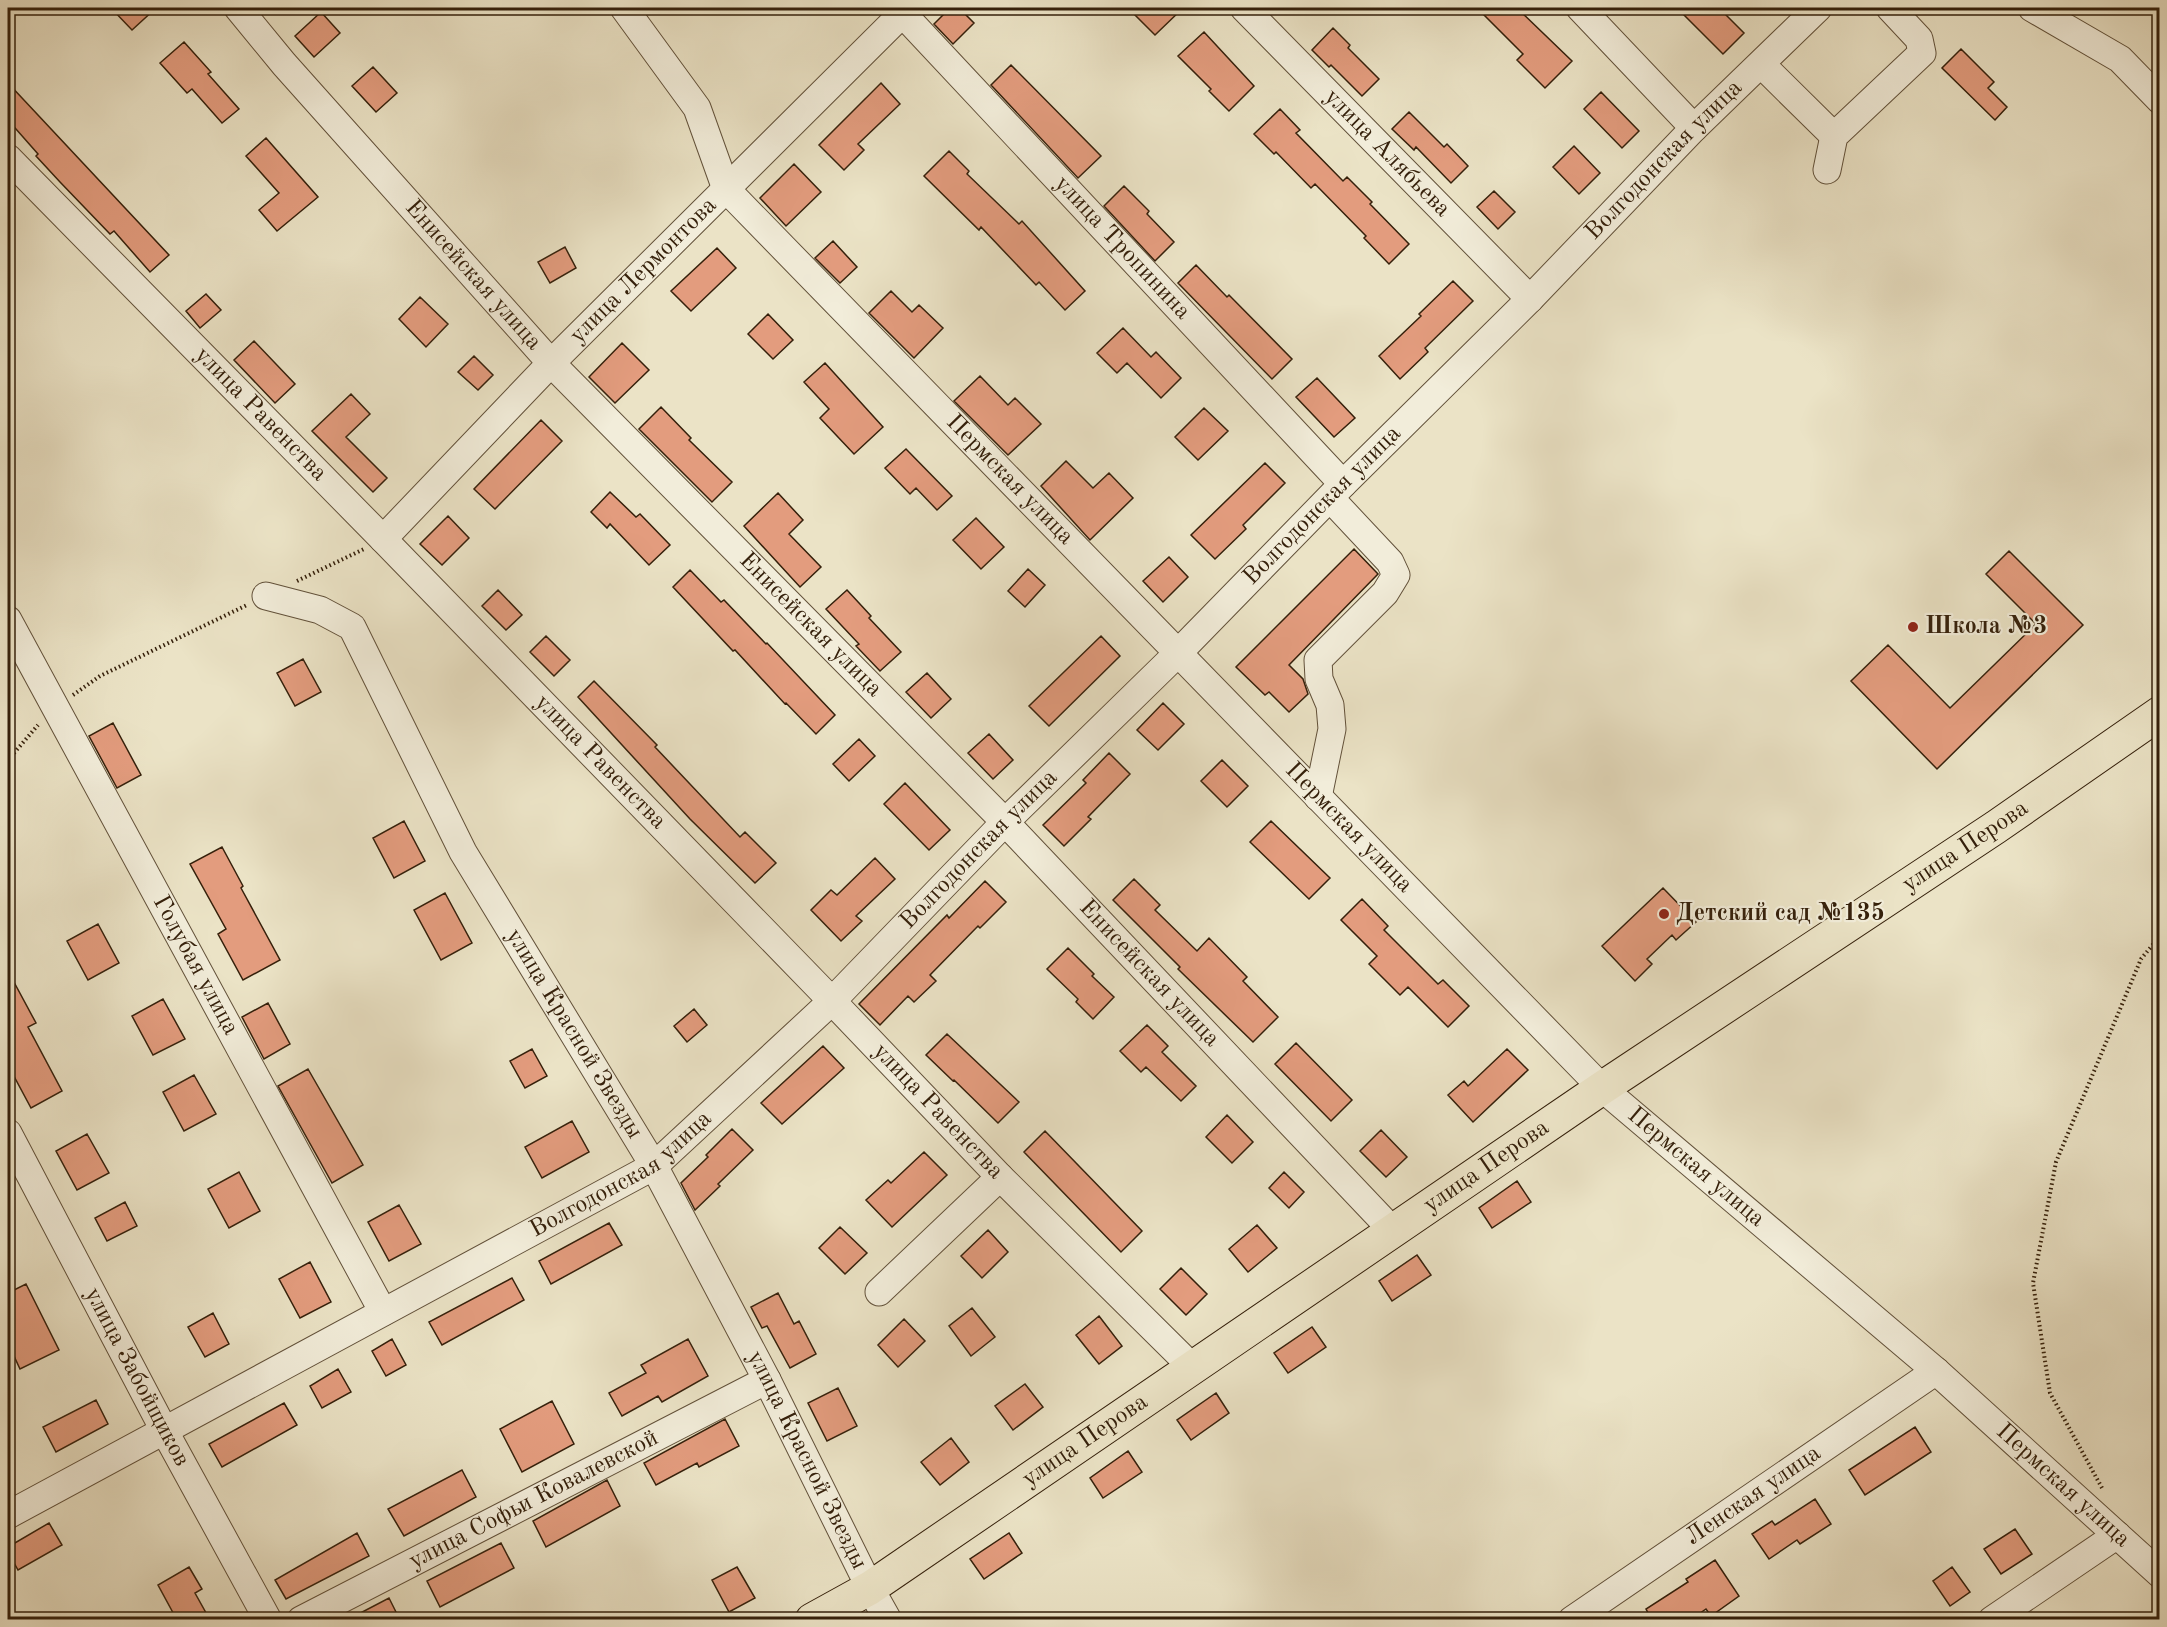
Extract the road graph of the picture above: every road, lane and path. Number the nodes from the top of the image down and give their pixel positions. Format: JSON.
{"nodes":[{"id":1,"x":238,"y":8,"type":"edge"},
{"id":2,"x":624,"y":8,"type":"edge"},
{"id":3,"x":1244,"y":8,"type":"edge"},
{"id":4,"x":1580,"y":8,"type":"edge"},
{"id":5,"x":1818,"y":8,"type":"edge"},
{"id":6,"x":1890,"y":8,"type":"edge"},
{"id":7,"x":2032,"y":8,"type":"edge"},
{"id":8,"x":905,"y":10,"type":"edge"},
{"id":9,"x":1761,"y":64,"type":"junction"},
{"id":10,"x":2160,"y":100,"type":"edge"},
{"id":11,"x":1694,"y":128,"type":"junction"},
{"id":12,"x":1834,"y":136,"type":"junction"},
{"id":13,"x":8,"y":158,"type":"edge"},
{"id":14,"x":1827,"y":170,"type":"dead end"},
{"id":15,"x":726,"y":189,"type":"junction"},
{"id":16,"x":1530,"y":299,"type":"junction"},
{"id":17,"x":551,"y":363,"type":"junction"},
{"id":18,"x":1336,"y":491,"type":"junction"},
{"id":19,"x":383,"y":539,"type":"junction"},
{"id":20,"x":266,"y":596,"type":"junction"},
{"id":21,"x":8,"y":620,"type":"edge"},
{"id":22,"x":1178,"y":653,"type":"junction"},
{"id":23,"x":54,"y":708,"type":"junction"},
{"id":24,"x":2160,"y":713,"type":"edge"},
{"id":25,"x":8,"y":760,"type":"edge"},
{"id":26,"x":1318,"y":797,"type":"junction"},
{"id":27,"x":1005,"y":822,"type":"junction"},
{"id":28,"x":2160,"y":936,"type":"edge"},
{"id":29,"x":832,"y":1001,"type":"junction"},
{"id":30,"x":1602,"y":1088,"type":"junction"},
{"id":31,"x":8,"y":1133,"type":"edge"},
{"id":32,"x":654,"y":1166,"type":"junction"},
{"id":33,"x":1000,"y":1177,"type":"junction"},
{"id":34,"x":1393,"y":1231,"type":"junction"},
{"id":35,"x":879,"y":1292,"type":"dead end"},
{"id":36,"x":383,"y":1312,"type":"junction"},
{"id":37,"x":1192,"y":1367,"type":"junction"},
{"id":38,"x":1936,"y":1371,"type":"junction"},
{"id":39,"x":767,"y":1380,"type":"junction"},
{"id":40,"x":164,"y":1430,"type":"junction"},
{"id":41,"x":8,"y":1515,"type":"edge"},
{"id":42,"x":2110,"y":1528,"type":"junction"},
{"id":43,"x":2160,"y":1574,"type":"edge"},
{"id":44,"x":870,"y":1588,"type":"junction"},
{"id":45,"x":268,"y":1620,"type":"edge"},
{"id":46,"x":301,"y":1620,"type":"edge"},
{"id":47,"x":812,"y":1620,"type":"edge"},
{"id":48,"x":888,"y":1620,"type":"edge"},
{"id":49,"x":1572,"y":1620,"type":"edge"},
{"id":50,"x":1992,"y":1620,"type":"edge"}],
"edges":[{"from":1,"to":17,"type":"street","name":"Енисейская улица"},
{"from":2,"to":15,"type":"street","name":"Пермская улица"},
{"from":3,"to":16,"type":"street","name":"улица Алябьева"},
{"from":4,"to":11,"type":"street"},
{"from":5,"to":9,"type":"street","name":"Волгодонская улица"},
{"from":6,"to":12,"type":"street"},
{"from":7,"to":10,"type":"street"},
{"from":8,"to":15,"type":"street","name":"улица Лермонтова"},
{"from":8,"to":18,"type":"street","name":"улица Тропинина"},
{"from":9,"to":11,"type":"street","name":"Волгодонская улица"},
{"from":9,"to":12,"type":"street"},
{"from":11,"to":16,"type":"street","name":"Волгодонская улица"},
{"from":12,"to":14,"type":"street"},
{"from":13,"to":19,"type":"street","name":"улица Равенства"},
{"from":15,"to":17,"type":"street","name":"улица Лермонтова"},
{"from":15,"to":22,"type":"street","name":"Пермская улица"},
{"from":16,"to":18,"type":"street","name":"Волгодонская улица"},
{"from":17,"to":19,"type":"street","name":"улица Лермонтова"},
{"from":17,"to":27,"type":"street","name":"Енисейская улица"},
{"from":18,"to":22,"type":"street","name":"Волгодонская улица"},
{"from":18,"to":26,"type":"street","name":"улица Тропинина"},
{"from":19,"to":20,"type":"path"},
{"from":19,"to":29,"type":"street","name":"улица Равенства"},
{"from":20,"to":23,"type":"path"},
{"from":20,"to":32,"type":"street","name":"улица Красной Звезды"},
{"from":21,"to":23,"type":"street","name":"Голубая улица"},
{"from":22,"to":26,"type":"street","name":"Пермская улица"},
{"from":22,"to":27,"type":"street","name":"Волгодонская улица"},
{"from":23,"to":25,"type":"path"},
{"from":23,"to":36,"type":"street","name":"Голубая улица"},
{"from":24,"to":30,"type":"main road","name":"улица Перова"},
{"from":26,"to":30,"type":"street","name":"Пермская улица"},
{"from":27,"to":29,"type":"street","name":"Волгодонская улица"},
{"from":27,"to":34,"type":"street","name":"Енисейская улица"},
{"from":28,"to":42,"type":"path"},
{"from":29,"to":32,"type":"street","name":"Волгодонская улица"},
{"from":29,"to":33,"type":"street","name":"улица Равенства"},
{"from":30,"to":34,"type":"main road","name":"улица Перова"},
{"from":30,"to":38,"type":"street","name":"Пермская улица"},
{"from":31,"to":40,"type":"street","name":"улица Забойщиков"},
{"from":32,"to":36,"type":"street","name":"Волгодонская улица"},
{"from":32,"to":39,"type":"street","name":"улица Красной Звезды"},
{"from":33,"to":35,"type":"street"},
{"from":33,"to":37,"type":"street","name":"улица Равенства"},
{"from":34,"to":37,"type":"main road","name":"улица Перова"},
{"from":36,"to":40,"type":"street","name":"Волгодонская улица"},
{"from":37,"to":44,"type":"main road","name":"улица Перова"},
{"from":38,"to":42,"type":"street","name":"Пермская улица"},
{"from":38,"to":49,"type":"street","name":"Ленская улица"},
{"from":39,"to":44,"type":"street","name":"улица Красной Звезды"},
{"from":39,"to":46,"type":"street","name":"улица Софьи Ковалевской"},
{"from":40,"to":41,"type":"street","name":"Волгодонская улица"},
{"from":40,"to":45,"type":"street","name":"улица Забойщиков"},
{"from":42,"to":43,"type":"street","name":"Пермская улица"},
{"from":42,"to":50,"type":"street"},
{"from":44,"to":47,"type":"main road","name":"улица Перова"},
{"from":44,"to":48,"type":"street","name":"улица Красной Звезды"}]}
